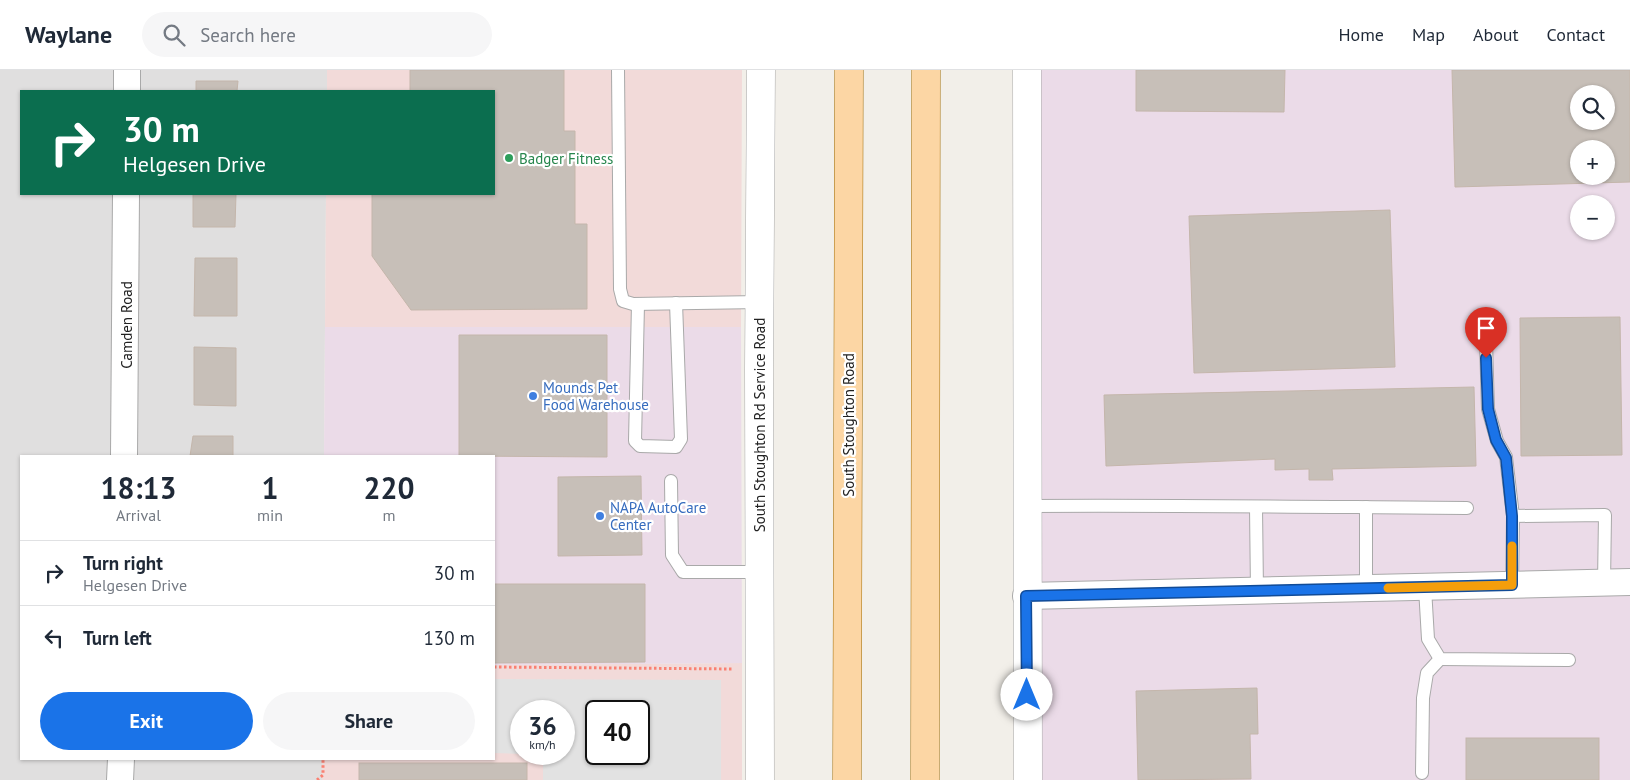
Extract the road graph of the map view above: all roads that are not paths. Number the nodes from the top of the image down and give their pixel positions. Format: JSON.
{"nodes":[{"id":1,"x":127,"y":70,"type":"edge"},
{"id":2,"x":618,"y":70,"type":"edge"},
{"id":3,"x":761,"y":70,"type":"edge"},
{"id":4,"x":849,"y":70,"type":"edge"},
{"id":5,"x":926,"y":70,"type":"edge"},
{"id":6,"x":1027,"y":70,"type":"edge"},
{"id":7,"x":127,"y":90,"type":"edge"},
{"id":8,"x":126,"y":195,"type":"edge"},
{"id":9,"x":760,"y":302,"type":"junction"},
{"id":10,"x":638,"y":304,"type":"junction"},
{"id":11,"x":676,"y":304,"type":"junction"},
{"id":12,"x":1486,"y":342,"type":"dead end"},
{"id":13,"x":124,"y":455,"type":"edge"},
{"id":14,"x":671,"y":481,"type":"dead end"},
{"id":15,"x":1027,"y":506,"type":"junction"},
{"id":16,"x":1256,"y":507,"type":"junction"},
{"id":17,"x":1366,"y":507,"type":"junction"},
{"id":18,"x":1467,"y":508,"type":"dead end"},
{"id":19,"x":1512,"y":516,"type":"junction"},
{"id":20,"x":759,"y":572,"type":"junction"},
{"id":21,"x":1630,"y":582,"type":"edge"},
{"id":22,"x":1604,"y":583,"type":"junction"},
{"id":23,"x":1512,"y":585,"type":"junction"},
{"id":24,"x":1425,"y":588,"type":"junction"},
{"id":25,"x":1366,"y":589,"type":"junction"},
{"id":26,"x":1257,"y":592,"type":"junction"},
{"id":27,"x":1026,"y":596,"type":"junction"},
{"id":28,"x":1440,"y":659,"type":"junction"},
{"id":29,"x":1569,"y":660,"type":"dead end"},
{"id":30,"x":120,"y":760,"type":"edge"},
{"id":31,"x":1422,"y":773,"type":"dead end"},
{"id":32,"x":120,"y":780,"type":"edge"},
{"id":33,"x":760,"y":780,"type":"edge"},
{"id":34,"x":847,"y":780,"type":"edge"},
{"id":35,"x":925,"y":780,"type":"edge"},
{"id":36,"x":1028,"y":780,"type":"edge"}],
"edges":[{"from":1,"to":7,"type":"street"},
{"from":2,"to":10,"type":"lane"},
{"from":3,"to":9,"type":"street","name":"South Stoughton Rd Service Road"},
{"from":4,"to":34,"type":"main road","name":"South Stoughton Road"},
{"from":5,"to":35,"type":"main road"},
{"from":6,"to":15,"type":"street"},
{"from":8,"to":13,"type":"street","name":"Camden Road"},
{"from":9,"to":11,"type":"lane"},
{"from":9,"to":20,"type":"street","name":"South Stoughton Rd Service Road"},
{"from":10,"to":11,"type":"lane"},
{"from":10,"to":11,"type":"lane"},
{"from":12,"to":19,"type":"lane"},
{"from":14,"to":20,"type":"lane"},
{"from":15,"to":16,"type":"lane"},
{"from":15,"to":27,"type":"street"},
{"from":16,"to":17,"type":"lane"},
{"from":16,"to":26,"type":"lane"},
{"from":17,"to":18,"type":"lane"},
{"from":17,"to":25,"type":"lane"},
{"from":19,"to":22,"type":"lane"},
{"from":19,"to":23,"type":"lane"},
{"from":20,"to":33,"type":"street","name":"South Stoughton Rd Service Road"},
{"from":21,"to":22,"type":"street"},
{"from":22,"to":23,"type":"street"},
{"from":23,"to":24,"type":"street"},
{"from":24,"to":25,"type":"street"},
{"from":24,"to":28,"type":"lane"},
{"from":25,"to":26,"type":"street"},
{"from":26,"to":27,"type":"street"},
{"from":27,"to":36,"type":"street"},
{"from":28,"to":29,"type":"lane"},
{"from":28,"to":31,"type":"lane"},
{"from":30,"to":32,"type":"street"}]}
